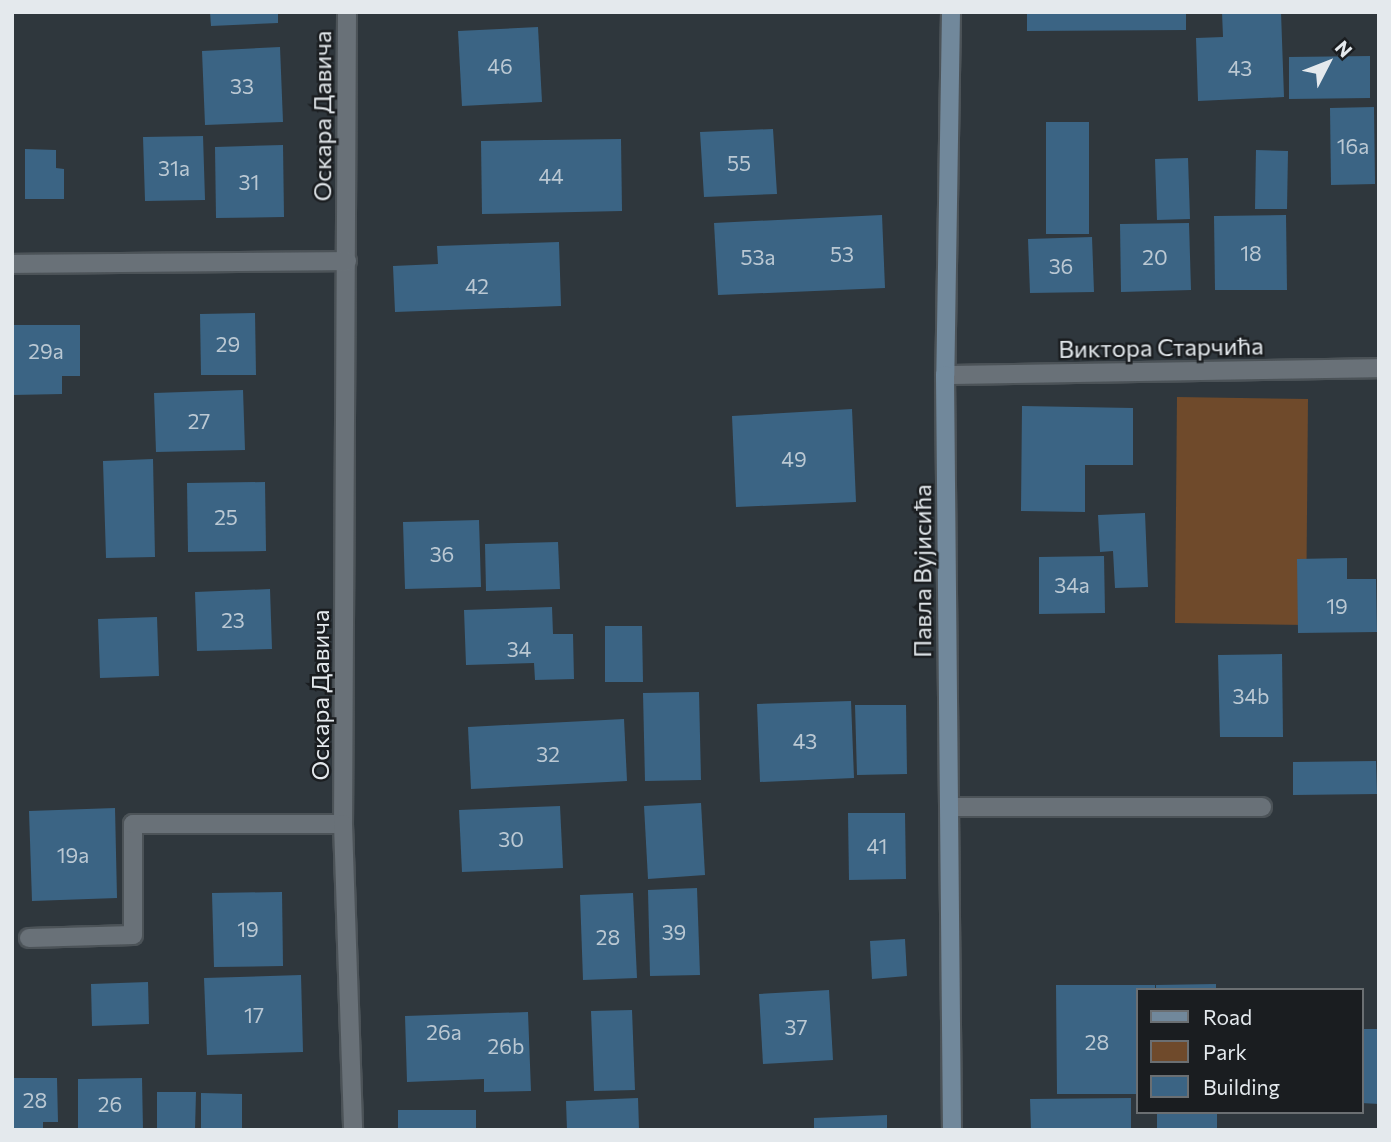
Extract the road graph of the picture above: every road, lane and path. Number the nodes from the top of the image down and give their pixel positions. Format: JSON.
{"nodes":[{"id":1,"x":347,"y":12,"type":"edge"},
{"id":2,"x":951,"y":12,"type":"edge"},
{"id":3,"x":347,"y":261,"type":"junction"},
{"id":4,"x":12,"y":264,"type":"edge"},
{"id":5,"x":1379,"y":368,"type":"edge"},
{"id":6,"x":945,"y":375,"type":"junction"},
{"id":7,"x":949,"y":807,"type":"junction"},
{"id":8,"x":1262,"y":807,"type":"dead end"},
{"id":9,"x":343,"y":824,"type":"junction"},
{"id":10,"x":29,"y":938,"type":"dead end"},
{"id":11,"x":353,"y":1130,"type":"edge"},
{"id":12,"x":952,"y":1130,"type":"edge"}],
"edges":[{"from":1,"to":3,"type":"street","name":"Оскара Давича"},
{"from":2,"to":6,"type":"street","name":"Павла Вујисића"},
{"from":3,"to":4,"type":"street"},
{"from":3,"to":9,"type":"street","name":"Оскара Давича"},
{"from":5,"to":6,"type":"street","name":"Виктора Старчића"},
{"from":6,"to":7,"type":"street","name":"Павла Вујисића"},
{"from":7,"to":8,"type":"street"},
{"from":7,"to":12,"type":"street","name":"Павла Вујисића"},
{"from":9,"to":10,"type":"street"},
{"from":9,"to":11,"type":"street","name":"Оскара Давича"}]}
